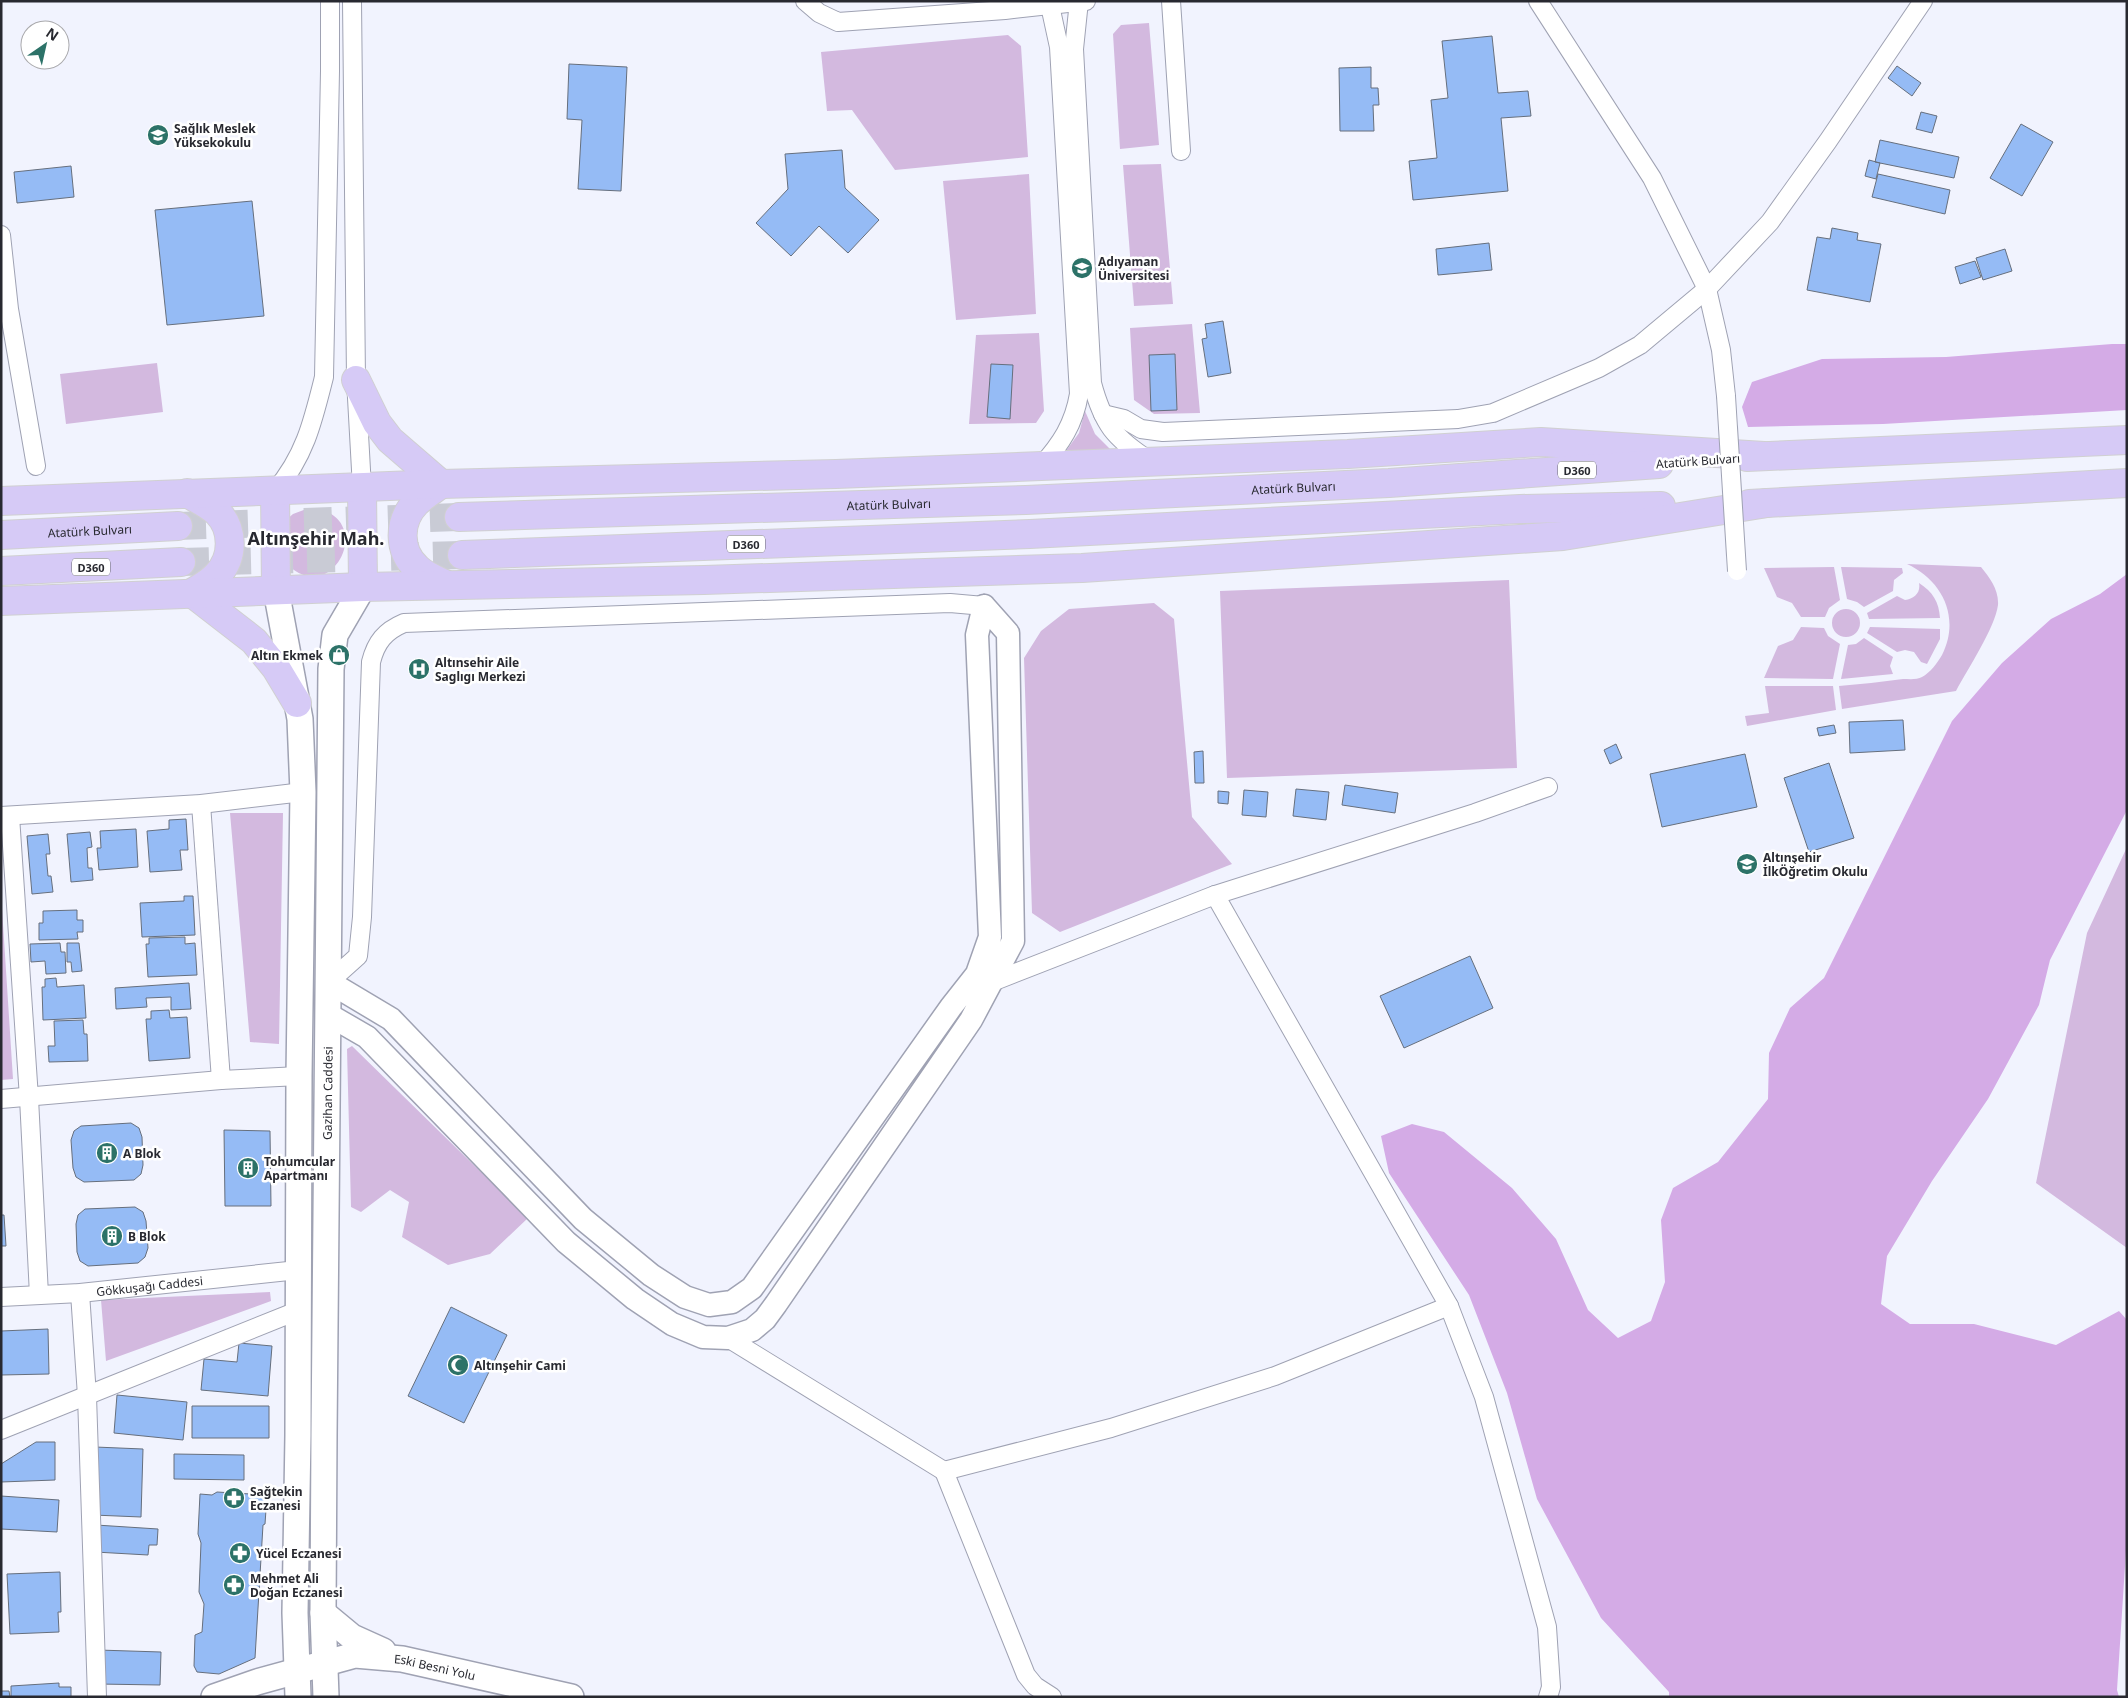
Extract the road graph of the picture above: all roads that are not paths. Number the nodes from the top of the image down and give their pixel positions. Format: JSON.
{"nodes":[{"id":1,"x":330,"y":1,"type":"edge"},
{"id":2,"x":352,"y":1,"type":"edge"},
{"id":3,"x":805,"y":1,"type":"edge"},
{"id":4,"x":1171,"y":1,"type":"edge"},
{"id":5,"x":1538,"y":1,"type":"edge"},
{"id":6,"x":1923,"y":1,"type":"edge"},
{"id":7,"x":1081,"y":2,"type":"edge"},
{"id":8,"x":1050,"y":3,"type":"edge"},
{"id":9,"x":1181,"y":151,"type":"dead end"},
{"id":10,"x":1,"y":235,"type":"edge"},
{"id":11,"x":1707,"y":289,"type":"junction"},
{"id":12,"x":5,"y":309,"type":"edge"},
{"id":13,"x":356,"y":380,"type":"junction"},
{"id":14,"x":1103,"y":414,"type":"junction"},
{"id":15,"x":2127,"y":440,"type":"edge"},
{"id":16,"x":1764,"y":456,"type":"junction"},
{"id":17,"x":1150,"y":461,"type":"junction"},
{"id":18,"x":36,"y":466,"type":"dead end"},
{"id":19,"x":1041,"y":466,"type":"junction"},
{"id":20,"x":441,"y":484,"type":"junction"},
{"id":21,"x":2127,"y":484,"type":"edge"},
{"id":22,"x":362,"y":488,"type":"junction"},
{"id":23,"x":275,"y":491,"type":"junction"},
{"id":24,"x":187,"y":493,"type":"junction"},
{"id":25,"x":1,"y":501,"type":"edge"},
{"id":26,"x":1767,"y":503,"type":"junction"},
{"id":27,"x":459,"y":517,"type":"tunnel mouth"},
{"id":28,"x":178,"y":526,"type":"tunnel mouth"},
{"id":29,"x":1,"y":535,"type":"edge"},
{"id":30,"x":462,"y":554,"type":"tunnel mouth"},
{"id":31,"x":181,"y":562,"type":"tunnel mouth"},
{"id":32,"x":1,"y":571,"type":"edge"},
{"id":33,"x":1737,"y":571,"type":"dead end"},
{"id":34,"x":450,"y":586,"type":"junction"},
{"id":35,"x":363,"y":587,"type":"junction"},
{"id":36,"x":276,"y":590,"type":"junction"},
{"id":37,"x":192,"y":593,"type":"junction"},
{"id":38,"x":1,"y":601,"type":"edge"},
{"id":39,"x":984,"y":606,"type":"junction"},
{"id":40,"x":297,"y":703,"type":"junction"},
{"id":41,"x":1548,"y":786,"type":"dead end"},
{"id":42,"x":303,"y":792,"type":"junction"},
{"id":43,"x":202,"y":804,"type":"junction"},
{"id":44,"x":6,"y":816,"type":"edge"},
{"id":45,"x":1215,"y":895,"type":"junction"},
{"id":46,"x":985,"y":978,"type":"junction"},
{"id":47,"x":329,"y":982,"type":"junction"},
{"id":48,"x":329,"y":1015,"type":"junction"},
{"id":49,"x":298,"y":1076,"type":"junction"},
{"id":50,"x":221,"y":1080,"type":"junction"},
{"id":51,"x":29,"y":1098,"type":"junction"},
{"id":52,"x":1,"y":1099,"type":"edge"},
{"id":53,"x":298,"y":1270,"type":"junction"},
{"id":54,"x":80,"y":1293,"type":"junction"},
{"id":55,"x":39,"y":1296,"type":"junction"},
{"id":56,"x":1,"y":1297,"type":"edge"},
{"id":57,"x":1449,"y":1306,"type":"junction"},
{"id":58,"x":297,"y":1311,"type":"junction"},
{"id":59,"x":728,"y":1338,"type":"junction"},
{"id":60,"x":87,"y":1396,"type":"junction"},
{"id":61,"x":1,"y":1430,"type":"edge"},
{"id":62,"x":944,"y":1471,"type":"junction"},
{"id":63,"x":323,"y":1613,"type":"junction"},
{"id":64,"x":402,"y":1659,"type":"junction"},
{"id":65,"x":325,"y":1663,"type":"junction"},
{"id":66,"x":297,"y":1671,"type":"junction"},
{"id":67,"x":1043,"y":1695,"type":"edge"},
{"id":68,"x":96,"y":1697,"type":"edge"},
{"id":69,"x":214,"y":1697,"type":"edge"},
{"id":70,"x":298,"y":1697,"type":"edge"},
{"id":71,"x":326,"y":1697,"type":"edge"},
{"id":72,"x":570,"y":1697,"type":"edge"},
{"id":73,"x":1548,"y":1697,"type":"edge"}],
"edges":[{"from":1,"to":23,"type":"street"},
{"from":2,"to":13,"type":"street"},
{"from":3,"to":8,"type":"street"},
{"from":4,"to":9,"type":"street"},
{"from":5,"to":11,"type":"street"},
{"from":6,"to":11,"type":"street"},
{"from":7,"to":8,"type":"street"},
{"from":7,"to":14,"type":"street"},
{"from":8,"to":19,"type":"street"},
{"from":10,"to":12,"type":"street"},
{"from":11,"to":14,"type":"street"},
{"from":11,"to":33,"type":"street","bridge":true},
{"from":12,"to":18,"type":"street"},
{"from":13,"to":20,"type":"highway"},
{"from":13,"to":22,"type":"street"},
{"from":14,"to":17,"type":"street"},
{"from":15,"to":16,"type":"highway","name":"Atatürk Bulvarı","number":"D360"},
{"from":16,"to":17,"type":"highway"},
{"from":16,"to":27,"type":"highway","name":"Atatürk Bulvarı","number":"D360"},
{"from":17,"to":19,"type":"highway"},
{"from":19,"to":20,"type":"highway"},
{"from":20,"to":22,"type":"highway"},
{"from":20,"to":34,"type":"highway"},
{"from":21,"to":26,"type":"highway","number":"D360"},
{"from":22,"to":23,"type":"highway"},
{"from":22,"to":35,"type":"highway"},
{"from":23,"to":24,"type":"highway"},
{"from":23,"to":36,"type":"highway"},
{"from":24,"to":25,"type":"highway"},
{"from":24,"to":37,"type":"highway"},
{"from":26,"to":30,"type":"highway","number":"D360"},
{"from":26,"to":34,"type":"highway"},
{"from":28,"to":29,"type":"highway","name":"Atatürk Bulvarı"},
{"from":31,"to":32,"type":"highway","number":"D360"},
{"from":34,"to":35,"type":"highway"},
{"from":35,"to":36,"type":"highway"},
{"from":35,"to":47,"type":"main road","name":"Gazihan Caddesi"},
{"from":36,"to":37,"type":"highway"},
{"from":36,"to":40,"type":"main road"},
{"from":37,"to":38,"type":"highway"},
{"from":37,"to":40,"type":"highway"},
{"from":39,"to":46,"type":"street"},
{"from":39,"to":46,"type":"street"},
{"from":39,"to":47,"type":"street"},
{"from":40,"to":42,"type":"main road"},
{"from":41,"to":45,"type":"street"},
{"from":42,"to":43,"type":"street"},
{"from":42,"to":49,"type":"main road"},
{"from":43,"to":44,"type":"street"},
{"from":43,"to":50,"type":"street"},
{"from":44,"to":51,"type":"street"},
{"from":45,"to":46,"type":"street"},
{"from":45,"to":57,"type":"street"},
{"from":46,"to":47,"type":"street"},
{"from":46,"to":59,"type":"street"},
{"from":47,"to":48,"type":"main road","name":"Gazihan Caddesi"},
{"from":48,"to":59,"type":"street"},
{"from":48,"to":63,"type":"main road","name":"Gazihan Caddesi"},
{"from":49,"to":50,"type":"street"},
{"from":49,"to":53,"type":"main road"},
{"from":50,"to":51,"type":"street"},
{"from":51,"to":52,"type":"street"},
{"from":51,"to":55,"type":"street"},
{"from":53,"to":54,"type":"street","name":"Gökkuşağı Caddesi"},
{"from":53,"to":58,"type":"main road"},
{"from":54,"to":55,"type":"street","name":"Gökkuşağı Caddesi"},
{"from":54,"to":60,"type":"street"},
{"from":55,"to":56,"type":"street","name":"Gökkuşağı Caddesi"},
{"from":57,"to":62,"type":"street"},
{"from":57,"to":73,"type":"street"},
{"from":58,"to":60,"type":"street"},
{"from":58,"to":66,"type":"main road"},
{"from":59,"to":62,"type":"street"},
{"from":60,"to":61,"type":"street"},
{"from":60,"to":68,"type":"street"},
{"from":62,"to":67,"type":"street"},
{"from":63,"to":64,"type":"main road"},
{"from":63,"to":65,"type":"main road","name":"Gazihan Caddesi"},
{"from":64,"to":65,"type":"main road","name":"Eski Besni Yolu"},
{"from":64,"to":72,"type":"main road","name":"Eski Besni Yolu"},
{"from":65,"to":66,"type":"main road","name":"Eski Besni Yolu"},
{"from":65,"to":71,"type":"main road","name":"Gazihan Caddesi"},
{"from":66,"to":69,"type":"main road","name":"Eski Besni Yolu"},
{"from":66,"to":70,"type":"main road"}]}
